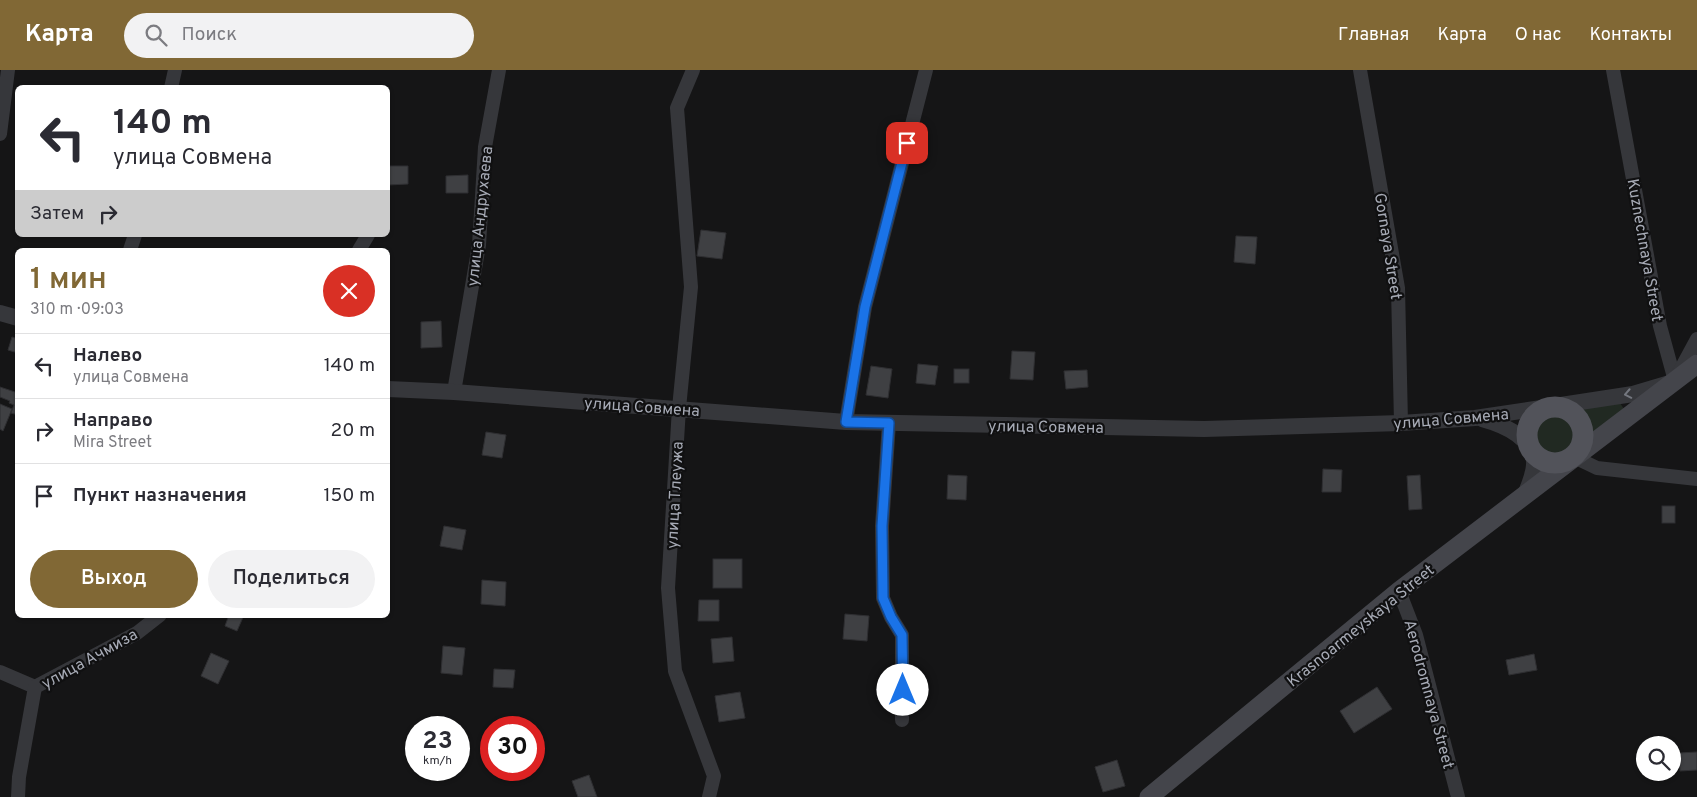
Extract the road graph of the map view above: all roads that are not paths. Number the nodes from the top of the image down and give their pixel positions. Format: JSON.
{"nodes":[{"id":1,"x":8,"y":70,"type":"edge"},
{"id":2,"x":175,"y":70,"type":"edge"},
{"id":3,"x":499,"y":70,"type":"edge"},
{"id":4,"x":693,"y":70,"type":"edge"},
{"id":5,"x":926,"y":70,"type":"edge"},
{"id":6,"x":1360,"y":70,"type":"edge"},
{"id":7,"x":1613,"y":70,"type":"edge"},
{"id":8,"x":172,"y":85,"type":"edge"},
{"id":9,"x":0,"y":134,"type":"edge"},
{"id":10,"x":367,"y":237,"type":"edge"},
{"id":11,"x":360,"y":248,"type":"edge"},
{"id":12,"x":0,"y":313,"type":"edge"},
{"id":13,"x":15,"y":317,"type":"edge"},
{"id":14,"x":1697,"y":339,"type":"edge"},
{"id":15,"x":1697,"y":364,"type":"edge"},
{"id":16,"x":1674,"y":382,"type":"junction"},
{"id":17,"x":390,"y":389,"type":"edge"},
{"id":18,"x":454,"y":392,"type":"junction"},
{"id":19,"x":679,"y":408,"type":"junction"},
{"id":20,"x":1549,"y":408,"type":"junction"},
{"id":21,"x":1475,"y":418,"type":"junction"},
{"id":22,"x":846,"y":422,"type":"junction"},
{"id":23,"x":889,"y":423,"type":"junction"},
{"id":24,"x":1401,"y":423,"type":"junction"},
{"id":25,"x":1530,"y":448,"type":"junction"},
{"id":26,"x":1574,"y":457,"type":"junction"},
{"id":27,"x":1697,"y":479,"type":"edge"},
{"id":28,"x":1525,"y":495,"type":"junction"},
{"id":29,"x":1399,"y":591,"type":"junction"},
{"id":30,"x":156,"y":618,"type":"edge"},
{"id":31,"x":0,"y":672,"type":"edge"},
{"id":32,"x":35,"y":687,"type":"junction"},
{"id":33,"x":902,"y":720,"type":"dead end"},
{"id":34,"x":18,"y":797,"type":"edge"},
{"id":35,"x":709,"y":797,"type":"edge"},
{"id":36,"x":1149,"y":797,"type":"edge"},
{"id":37,"x":1458,"y":797,"type":"edge"}],
"edges":[{"from":1,"to":9,"type":"street"},
{"from":2,"to":8,"type":"street"},
{"from":3,"to":18,"type":"street","name":"улица Андрухаева"},
{"from":4,"to":19,"type":"street","name":"улица Тлеужа"},
{"from":5,"to":22,"type":"street"},
{"from":6,"to":24,"type":"street","name":"Gornaya Street"},
{"from":7,"to":16,"type":"street","name":"Kuznechnaya Street"},
{"from":10,"to":11,"type":"street"},
{"from":12,"to":13,"type":"street"},
{"from":14,"to":16,"type":"street"},
{"from":15,"to":16,"type":"main road","name":"улица Совмена"},
{"from":16,"to":20,"type":"street","name":"улица Совмена","one_way":true},
{"from":16,"to":26,"type":"main road","name":"Krasnoarmeyskaya Street"},
{"from":17,"to":18,"type":"street","name":"улица Совмена"},
{"from":18,"to":19,"type":"street","name":"улица Совмена"},
{"from":19,"to":22,"type":"street","name":"улица Совмена"},
{"from":19,"to":35,"type":"street","name":"улица Тлеужа"},
{"from":20,"to":21,"type":"street","name":"улица Совмена"},
{"from":20,"to":25,"type":"main road"},
{"from":20,"to":26,"type":"main road"},
{"from":21,"to":24,"type":"street","name":"улица Совмена"},
{"from":21,"to":25,"type":"street"},
{"from":22,"to":23,"type":"street","name":"улица Совмена"},
{"from":23,"to":24,"type":"street","name":"улица Совмена"},
{"from":23,"to":33,"type":"street"},
{"from":25,"to":26,"type":"main road"},
{"from":25,"to":28,"type":"street"},
{"from":26,"to":27,"type":"street"},
{"from":26,"to":28,"type":"main road","name":"Krasnoarmeyskaya Street"},
{"from":28,"to":29,"type":"main road","name":"Krasnoarmeyskaya Street"},
{"from":29,"to":36,"type":"main road","name":"Krasnoarmeyskaya Street"},
{"from":29,"to":37,"type":"street","name":"Aerodromnaya Street"},
{"from":30,"to":32,"type":"street","name":"улица Ачмиза"},
{"from":31,"to":32,"type":"street"},
{"from":32,"to":34,"type":"street","name":"улица Ачмиза"}]}
